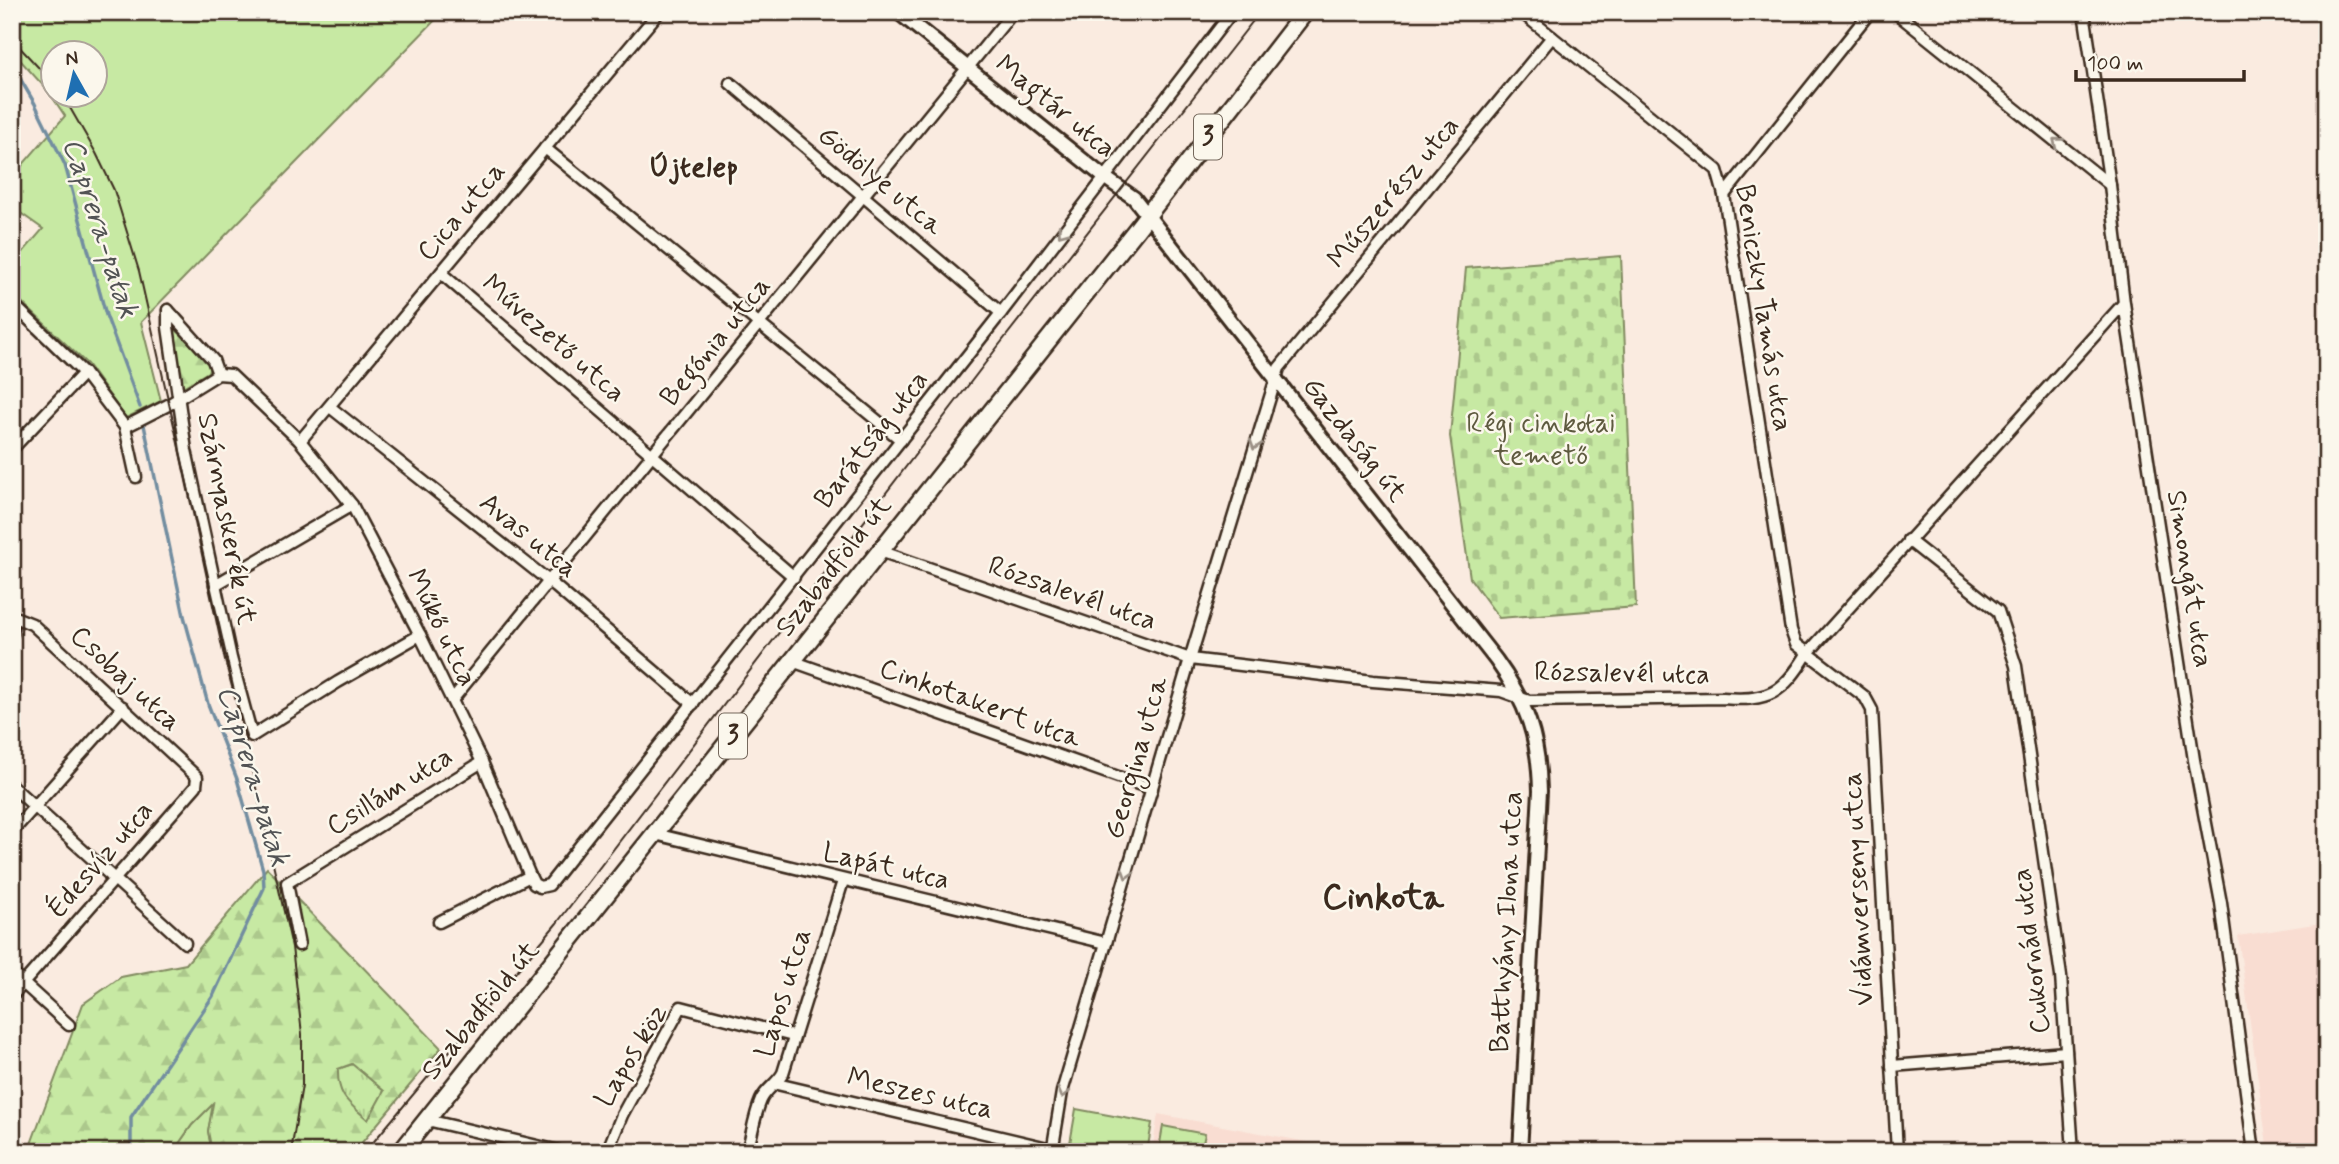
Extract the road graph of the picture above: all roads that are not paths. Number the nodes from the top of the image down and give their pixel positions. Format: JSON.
{"nodes":[{"id":1,"x":659,"y":12,"type":"edge"},
{"id":2,"x":898,"y":12,"type":"edge"},
{"id":3,"x":1013,"y":12,"type":"edge"},
{"id":4,"x":1232,"y":12,"type":"edge"},
{"id":5,"x":1305,"y":12,"type":"edge"},
{"id":6,"x":1521,"y":12,"type":"edge"},
{"id":7,"x":1870,"y":12,"type":"edge"},
{"id":8,"x":1895,"y":12,"type":"edge"},
{"id":9,"x":2084,"y":12,"type":"edge"},
{"id":10,"x":1552,"y":37,"type":"junction"},
{"id":11,"x":968,"y":68,"type":"junction"},
{"id":12,"x":730,"y":83,"type":"dead end"},
{"id":13,"x":545,"y":148,"type":"junction"},
{"id":14,"x":1104,"y":177,"type":"junction"},
{"id":15,"x":2110,"y":185,"type":"junction"},
{"id":16,"x":1724,"y":195,"type":"junction"},
{"id":17,"x":864,"y":197,"type":"junction"},
{"id":18,"x":1147,"y":214,"type":"junction"},
{"id":19,"x":441,"y":273,"type":"junction"},
{"id":20,"x":12,"y":303,"type":"edge"},
{"id":21,"x":2124,"y":303,"type":"junction"},
{"id":22,"x":1000,"y":313,"type":"junction"},
{"id":23,"x":760,"y":325,"type":"junction"},
{"id":24,"x":84,"y":373,"type":"junction"},
{"id":25,"x":218,"y":374,"type":"junction"},
{"id":26,"x":1275,"y":380,"type":"junction"},
{"id":27,"x":179,"y":398,"type":"junction"},
{"id":28,"x":330,"y":407,"type":"junction"},
{"id":29,"x":125,"y":427,"type":"junction"},
{"id":30,"x":901,"y":440,"type":"junction"},
{"id":31,"x":300,"y":441,"type":"junction"},
{"id":32,"x":12,"y":449,"type":"edge"},
{"id":33,"x":653,"y":455,"type":"junction"},
{"id":34,"x":136,"y":477,"type":"dead end"},
{"id":35,"x":352,"y":505,"type":"junction"},
{"id":36,"x":1908,"y":540,"type":"junction"},
{"id":37,"x":880,"y":551,"type":"junction"},
{"id":38,"x":794,"y":577,"type":"junction"},
{"id":39,"x":550,"y":582,"type":"junction"},
{"id":40,"x":215,"y":585,"type":"junction"},
{"id":41,"x":13,"y":616,"type":"edge"},
{"id":42,"x":12,"y":634,"type":"edge"},
{"id":43,"x":420,"y":635,"type":"junction"},
{"id":44,"x":1807,"y":654,"type":"junction"},
{"id":45,"x":1190,"y":659,"type":"junction"},
{"id":46,"x":792,"y":661,"type":"junction"},
{"id":47,"x":1520,"y":697,"type":"junction"},
{"id":48,"x":452,"y":700,"type":"junction"},
{"id":49,"x":693,"y":704,"type":"junction"},
{"id":50,"x":123,"y":707,"type":"junction"},
{"id":51,"x":482,"y":762,"type":"junction"},
{"id":52,"x":12,"y":786,"type":"edge"},
{"id":53,"x":196,"y":786,"type":"joint"},
{"id":54,"x":1152,"y":789,"type":"junction"},
{"id":55,"x":35,"y":807,"type":"junction"},
{"id":56,"x":12,"y":832,"type":"edge"},
{"id":57,"x":655,"y":834,"type":"junction"},
{"id":58,"x":530,"y":876,"type":"junction"},
{"id":59,"x":114,"y":879,"type":"junction"},
{"id":60,"x":843,"y":881,"type":"junction"},
{"id":61,"x":540,"y":887,"type":"joint"},
{"id":62,"x":439,"y":922,"type":"dead end"},
{"id":63,"x":185,"y":943,"type":"dead end"},
{"id":64,"x":1106,"y":943,"type":"junction"},
{"id":65,"x":299,"y":945,"type":"dead end"},
{"id":66,"x":12,"y":972,"type":"edge"},
{"id":67,"x":24,"y":983,"type":"junction"},
{"id":68,"x":12,"y":996,"type":"edge"},
{"id":69,"x":69,"y":1025,"type":"dead end"},
{"id":70,"x":793,"y":1036,"type":"junction"},
{"id":71,"x":2066,"y":1052,"type":"junction"},
{"id":72,"x":1892,"y":1066,"type":"junction"},
{"id":73,"x":777,"y":1083,"type":"junction"},
{"id":74,"x":427,"y":1119,"type":"junction"},
{"id":75,"x":1052,"y":1150,"type":"edge"},
{"id":76,"x":401,"y":1152,"type":"edge"},
{"id":77,"x":563,"y":1152,"type":"edge"},
{"id":78,"x":607,"y":1152,"type":"edge"},
{"id":79,"x":747,"y":1152,"type":"edge"},
{"id":80,"x":1520,"y":1152,"type":"edge"},
{"id":81,"x":1897,"y":1152,"type":"edge"},
{"id":82,"x":2073,"y":1152,"type":"edge"},
{"id":83,"x":2254,"y":1152,"type":"edge"}],
"edges":[{"from":1,"to":13,"type":"street","name":"Cica utca"},
{"from":2,"to":11,"type":"street","name":"Magtár utca"},
{"from":3,"to":11,"type":"street","name":"Begónia utca"},
{"from":4,"to":14,"type":"street","name":"Barátság utca"},
{"from":5,"to":18,"type":"main road","name":"Szabadföld út","number":"3"},
{"from":6,"to":10,"type":"street","name":"Beniczky Tamás utca"},
{"from":7,"to":16,"type":"street"},
{"from":15,"to":8,"type":"street","one_way":true},
{"from":9,"to":15,"type":"street","name":"Simongát utca"},
{"from":10,"to":16,"type":"street","name":"Beniczky Tamás utca"},
{"from":10,"to":26,"type":"street","name":"Műszerész utca"},
{"from":11,"to":14,"type":"street","name":"Magtár utca"},
{"from":11,"to":17,"type":"street","name":"Begónia utca"},
{"from":12,"to":17,"type":"street","name":"Gödölye utca"},
{"from":13,"to":19,"type":"street","name":"Cica utca"},
{"from":13,"to":23,"type":"street"},
{"from":14,"to":18,"type":"street","name":"Magtár utca"},
{"from":14,"to":22,"type":"street","name":"Barátság utca","one_way":true},
{"from":15,"to":21,"type":"street","name":"Simongát utca"},
{"from":16,"to":44,"type":"street","name":"Beniczky Tamás utca"},
{"from":17,"to":22,"type":"street","name":"Gödölye utca"},
{"from":17,"to":23,"type":"street","name":"Begónia utca"},
{"from":18,"to":26,"type":"street","name":"Gazdaság út"},
{"from":18,"to":37,"type":"main road","name":"Szabadföld út","number":"3"},
{"from":19,"to":28,"type":"street","name":"Cica utca"},
{"from":19,"to":33,"type":"street","name":"Művezető utca"},
{"from":20,"to":24,"type":"street"},
{"from":21,"to":36,"type":"street","name":"Rózsalevél utca"},
{"from":21,"to":83,"type":"street","name":"Simongát utca"},
{"from":22,"to":30,"type":"street","name":"Barátság utca"},
{"from":23,"to":30,"type":"street"},
{"from":23,"to":33,"type":"street","name":"Begónia utca"},
{"from":24,"to":29,"type":"street"},
{"from":24,"to":32,"type":"street"},
{"from":25,"to":27,"type":"street"},
{"from":25,"to":27,"type":"street","name":"Szárnyaskerék út"},
{"from":25,"to":31,"type":"street","name":"Műkő utca"},
{"from":26,"to":45,"type":"street","name":"Georgina utca","one_way":true},
{"from":26,"to":47,"type":"street","name":"Gazdaság út"},
{"from":27,"to":29,"type":"street"},
{"from":27,"to":40,"type":"street","name":"Szárnyaskerék út"},
{"from":28,"to":31,"type":"street","name":"Cica utca"},
{"from":28,"to":39,"type":"street","name":"Avas utca"},
{"from":29,"to":34,"type":"street"},
{"from":30,"to":38,"type":"street","name":"Barátság utca"},
{"from":31,"to":35,"type":"street","name":"Műkő utca"},
{"from":33,"to":38,"type":"street","name":"Művezető utca"},
{"from":33,"to":39,"type":"street","name":"Begónia utca"},
{"from":35,"to":40,"type":"street"},
{"from":35,"to":43,"type":"street","name":"Műkő utca"},
{"from":36,"to":44,"type":"street","name":"Rózsalevél utca"},
{"from":36,"to":71,"type":"street","name":"Cukornád utca"},
{"from":37,"to":45,"type":"street","name":"Rózsalevél utca"},
{"from":37,"to":46,"type":"main road","name":"Szabadföld út","number":"3"},
{"from":38,"to":49,"type":"street","name":"Barátság utca"},
{"from":39,"to":48,"type":"street","name":"Begónia utca"},
{"from":39,"to":49,"type":"street","name":"Avas utca"},
{"from":40,"to":43,"type":"street","name":"Szárnyaskerék út"},
{"from":41,"to":42,"type":"street"},
{"from":41,"to":50,"type":"street","name":"Csobaj utca"},
{"from":43,"to":48,"type":"street","name":"Műkő utca"},
{"from":44,"to":47,"type":"street","name":"Rózsalevél utca"},
{"from":44,"to":72,"type":"street","name":"Vidámverseny utca"},
{"from":45,"to":47,"type":"street","name":"Rózsalevél utca"},
{"from":45,"to":54,"type":"street","name":"Georgina utca"},
{"from":46,"to":54,"type":"street","name":"Cinkotakert utca"},
{"from":46,"to":57,"type":"main road","name":"Szabadföld út","number":"3"},
{"from":47,"to":80,"type":"street","name":"Batthyány Ilona utca"},
{"from":48,"to":51,"type":"street","name":"Műkő utca"},
{"from":49,"to":61,"type":"street","name":"Barátság utca"},
{"from":50,"to":53,"type":"street","name":"Csobaj utca"},
{"from":50,"to":55,"type":"street"},
{"from":51,"to":58,"type":"street","name":"Műkő utca"},
{"from":51,"to":65,"type":"street","name":"Csillám utca"},
{"from":52,"to":55,"type":"street"},
{"from":53,"to":59,"type":"street","name":"Édesvíz utca"},
{"from":54,"to":64,"type":"street","name":"Georgina utca","one_way":true},
{"from":55,"to":56,"type":"street"},
{"from":55,"to":59,"type":"street"},
{"from":57,"to":60,"type":"street","name":"Lapát utca"},
{"from":57,"to":74,"type":"main road","name":"Szabadföld út","number":"3"},
{"from":58,"to":61,"type":"street","name":"Műkő utca"},
{"from":58,"to":62,"type":"street"},
{"from":59,"to":63,"type":"street"},
{"from":59,"to":67,"type":"street","name":"Édesvíz utca"},
{"from":60,"to":64,"type":"street","name":"Lapát utca"},
{"from":60,"to":70,"type":"street","name":"Lapos utca"},
{"from":64,"to":75,"type":"street","name":"Georgina utca","one_way":true},
{"from":66,"to":67,"type":"street"},
{"from":67,"to":68,"type":"street","name":"Édesvíz utca"},
{"from":67,"to":69,"type":"street"},
{"from":70,"to":73,"type":"street","name":"Lapos utca"},
{"from":70,"to":78,"type":"street","name":"Lapos köz"},
{"from":71,"to":72,"type":"street"},
{"from":71,"to":82,"type":"street","name":"Cukornád utca"},
{"from":72,"to":81,"type":"street","name":"Vidámverseny utca"},
{"from":73,"to":75,"type":"street","name":"Meszes utca"},
{"from":73,"to":79,"type":"street","name":"Lapos utca"},
{"from":74,"to":76,"type":"main road","name":"Szabadföld út","number":"3"},
{"from":74,"to":77,"type":"street"}]}
